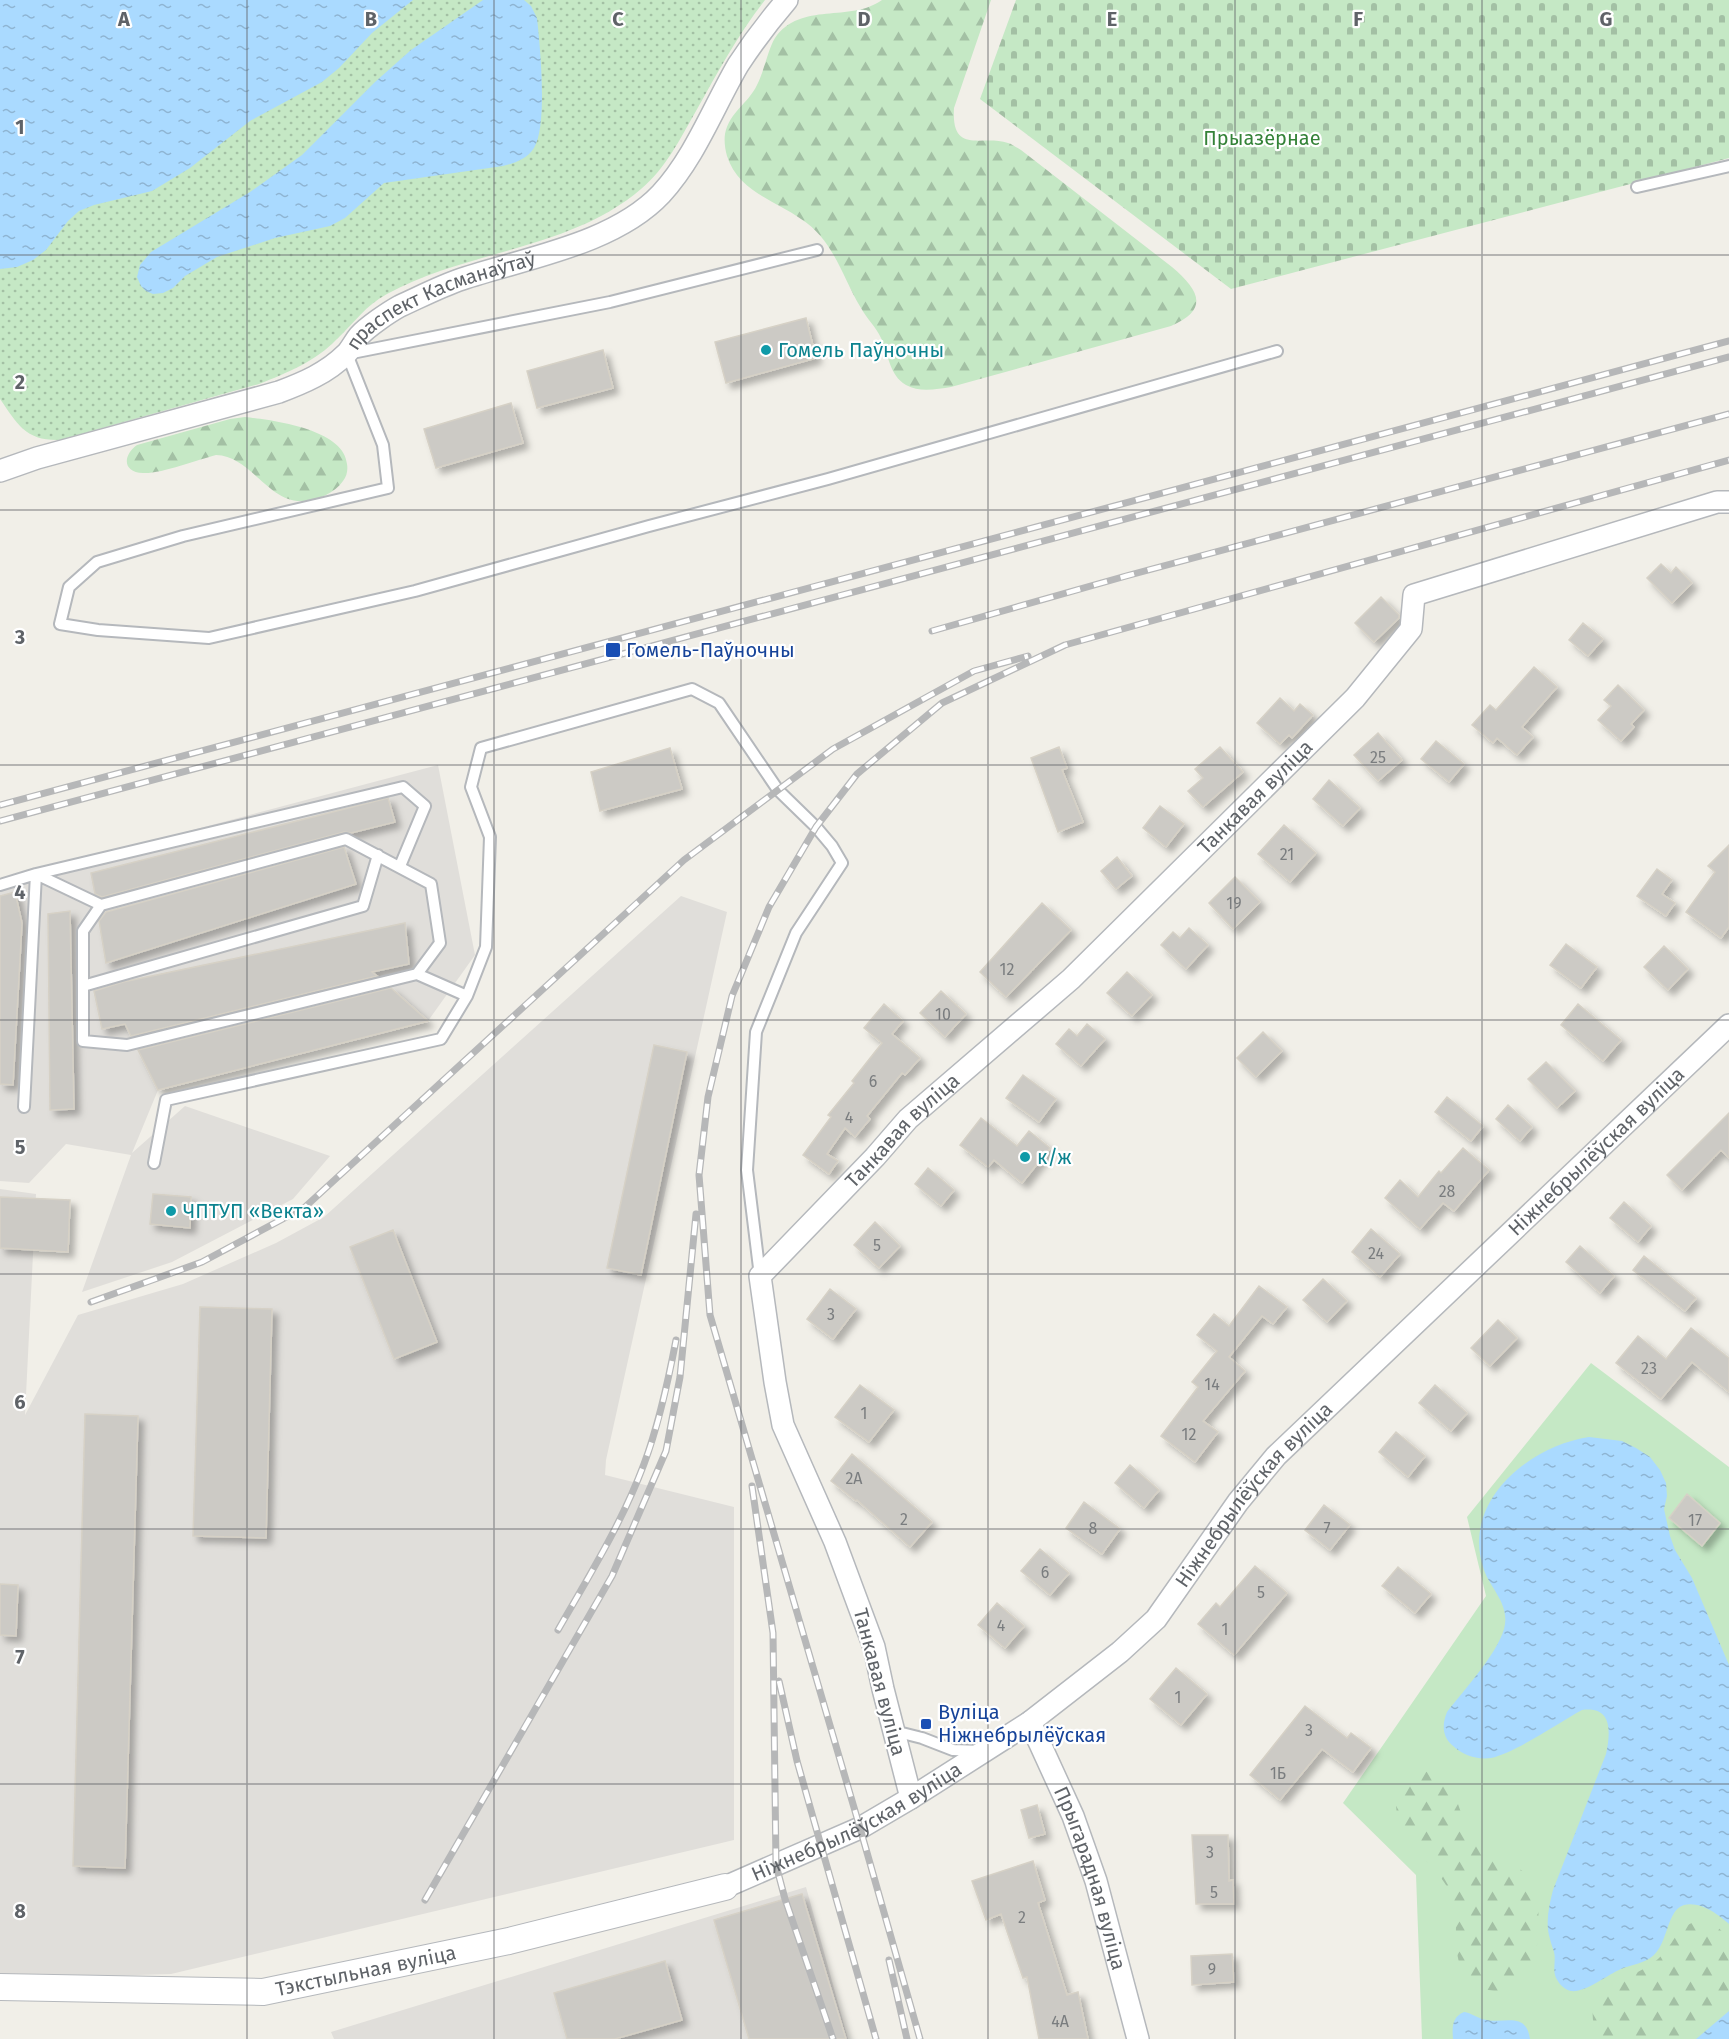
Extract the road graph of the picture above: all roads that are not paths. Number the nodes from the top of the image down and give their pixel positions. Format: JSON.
{"nodes":[{"id":1,"x":787,"y":0,"type":"edge"},
{"id":2,"x":1729,"y":166,"type":"edge"},
{"id":3,"x":1637,"y":187,"type":"dead end"},
{"id":4,"x":818,"y":250,"type":"dead end"},
{"id":5,"x":1277,"y":351,"type":"dead end"},
{"id":6,"x":347,"y":354,"type":"junction"},
{"id":7,"x":0,"y":471,"type":"edge"},
{"id":8,"x":1729,"y":502,"type":"edge"},
{"id":9,"x":378,"y":855,"type":"junction"},
{"id":10,"x":400,"y":866,"type":"junction"},
{"id":11,"x":36,"y":874,"type":"junction"},
{"id":12,"x":0,"y":885,"type":"edge"},
{"id":13,"x":100,"y":905,"type":"junction"},
{"id":14,"x":417,"y":974,"type":"junction"},
{"id":15,"x":83,"y":986,"type":"junction"},
{"id":16,"x":467,"y":996,"type":"junction"},
{"id":17,"x":1729,"y":1025,"type":"edge"},
{"id":18,"x":24,"y":1107,"type":"dead end"},
{"id":19,"x":154,"y":1163,"type":"dead end"},
{"id":20,"x":760,"y":1276,"type":"junction"},
{"id":21,"x":1030,"y":1722,"type":"junction"},
{"id":22,"x":894,"y":1731,"type":"junction"},
{"id":23,"x":986,"y":1751,"type":"junction"},
{"id":24,"x":911,"y":1798,"type":"junction"},
{"id":25,"x":725,"y":1887,"type":"joint"},
{"id":26,"x":0,"y":1987,"type":"edge"},
{"id":27,"x":1138,"y":2039,"type":"edge"}],
"edges":[{"from":1,"to":6,"type":"street","name":"праспект Касманаўтаў"},
{"from":2,"to":3,"type":"lane"},
{"from":4,"to":6,"type":"lane"},
{"from":5,"to":6,"type":"lane"},
{"from":6,"to":7,"type":"street","name":"праспект Касманаўтаў"},
{"from":8,"to":20,"type":"street","name":"Танкавая вуліца"},
{"from":9,"to":10,"type":"lane"},
{"from":9,"to":13,"type":"lane"},
{"from":9,"to":15,"type":"lane"},
{"from":10,"to":11,"type":"lane"},
{"from":10,"to":14,"type":"lane"},
{"from":11,"to":12,"type":"lane"},
{"from":11,"to":13,"type":"lane"},
{"from":11,"to":18,"type":"lane"},
{"from":13,"to":15,"type":"lane"},
{"from":14,"to":15,"type":"lane"},
{"from":14,"to":16,"type":"lane"},
{"from":16,"to":19,"type":"lane"},
{"from":16,"to":20,"type":"lane"},
{"from":17,"to":21,"type":"street","name":"Ніжнебрылёўская вуліца"},
{"from":20,"to":22,"type":"street","name":"Танкавая вуліца"},
{"from":21,"to":23,"type":"street","name":"Ніжнебрылёўская вуліца"},
{"from":21,"to":27,"type":"street","name":"Прыгарадная вуліца"},
{"from":22,"to":23,"type":"lane"},
{"from":22,"to":24,"type":"street","name":"Танкавая вуліца"},
{"from":23,"to":24,"type":"street","name":"Ніжнебрылёўская вуліца"},
{"from":24,"to":25,"type":"street","name":"Ніжнебрылёўская вуліца"},
{"from":25,"to":26,"type":"street","name":"Тэкстыльная вуліца"}]}
